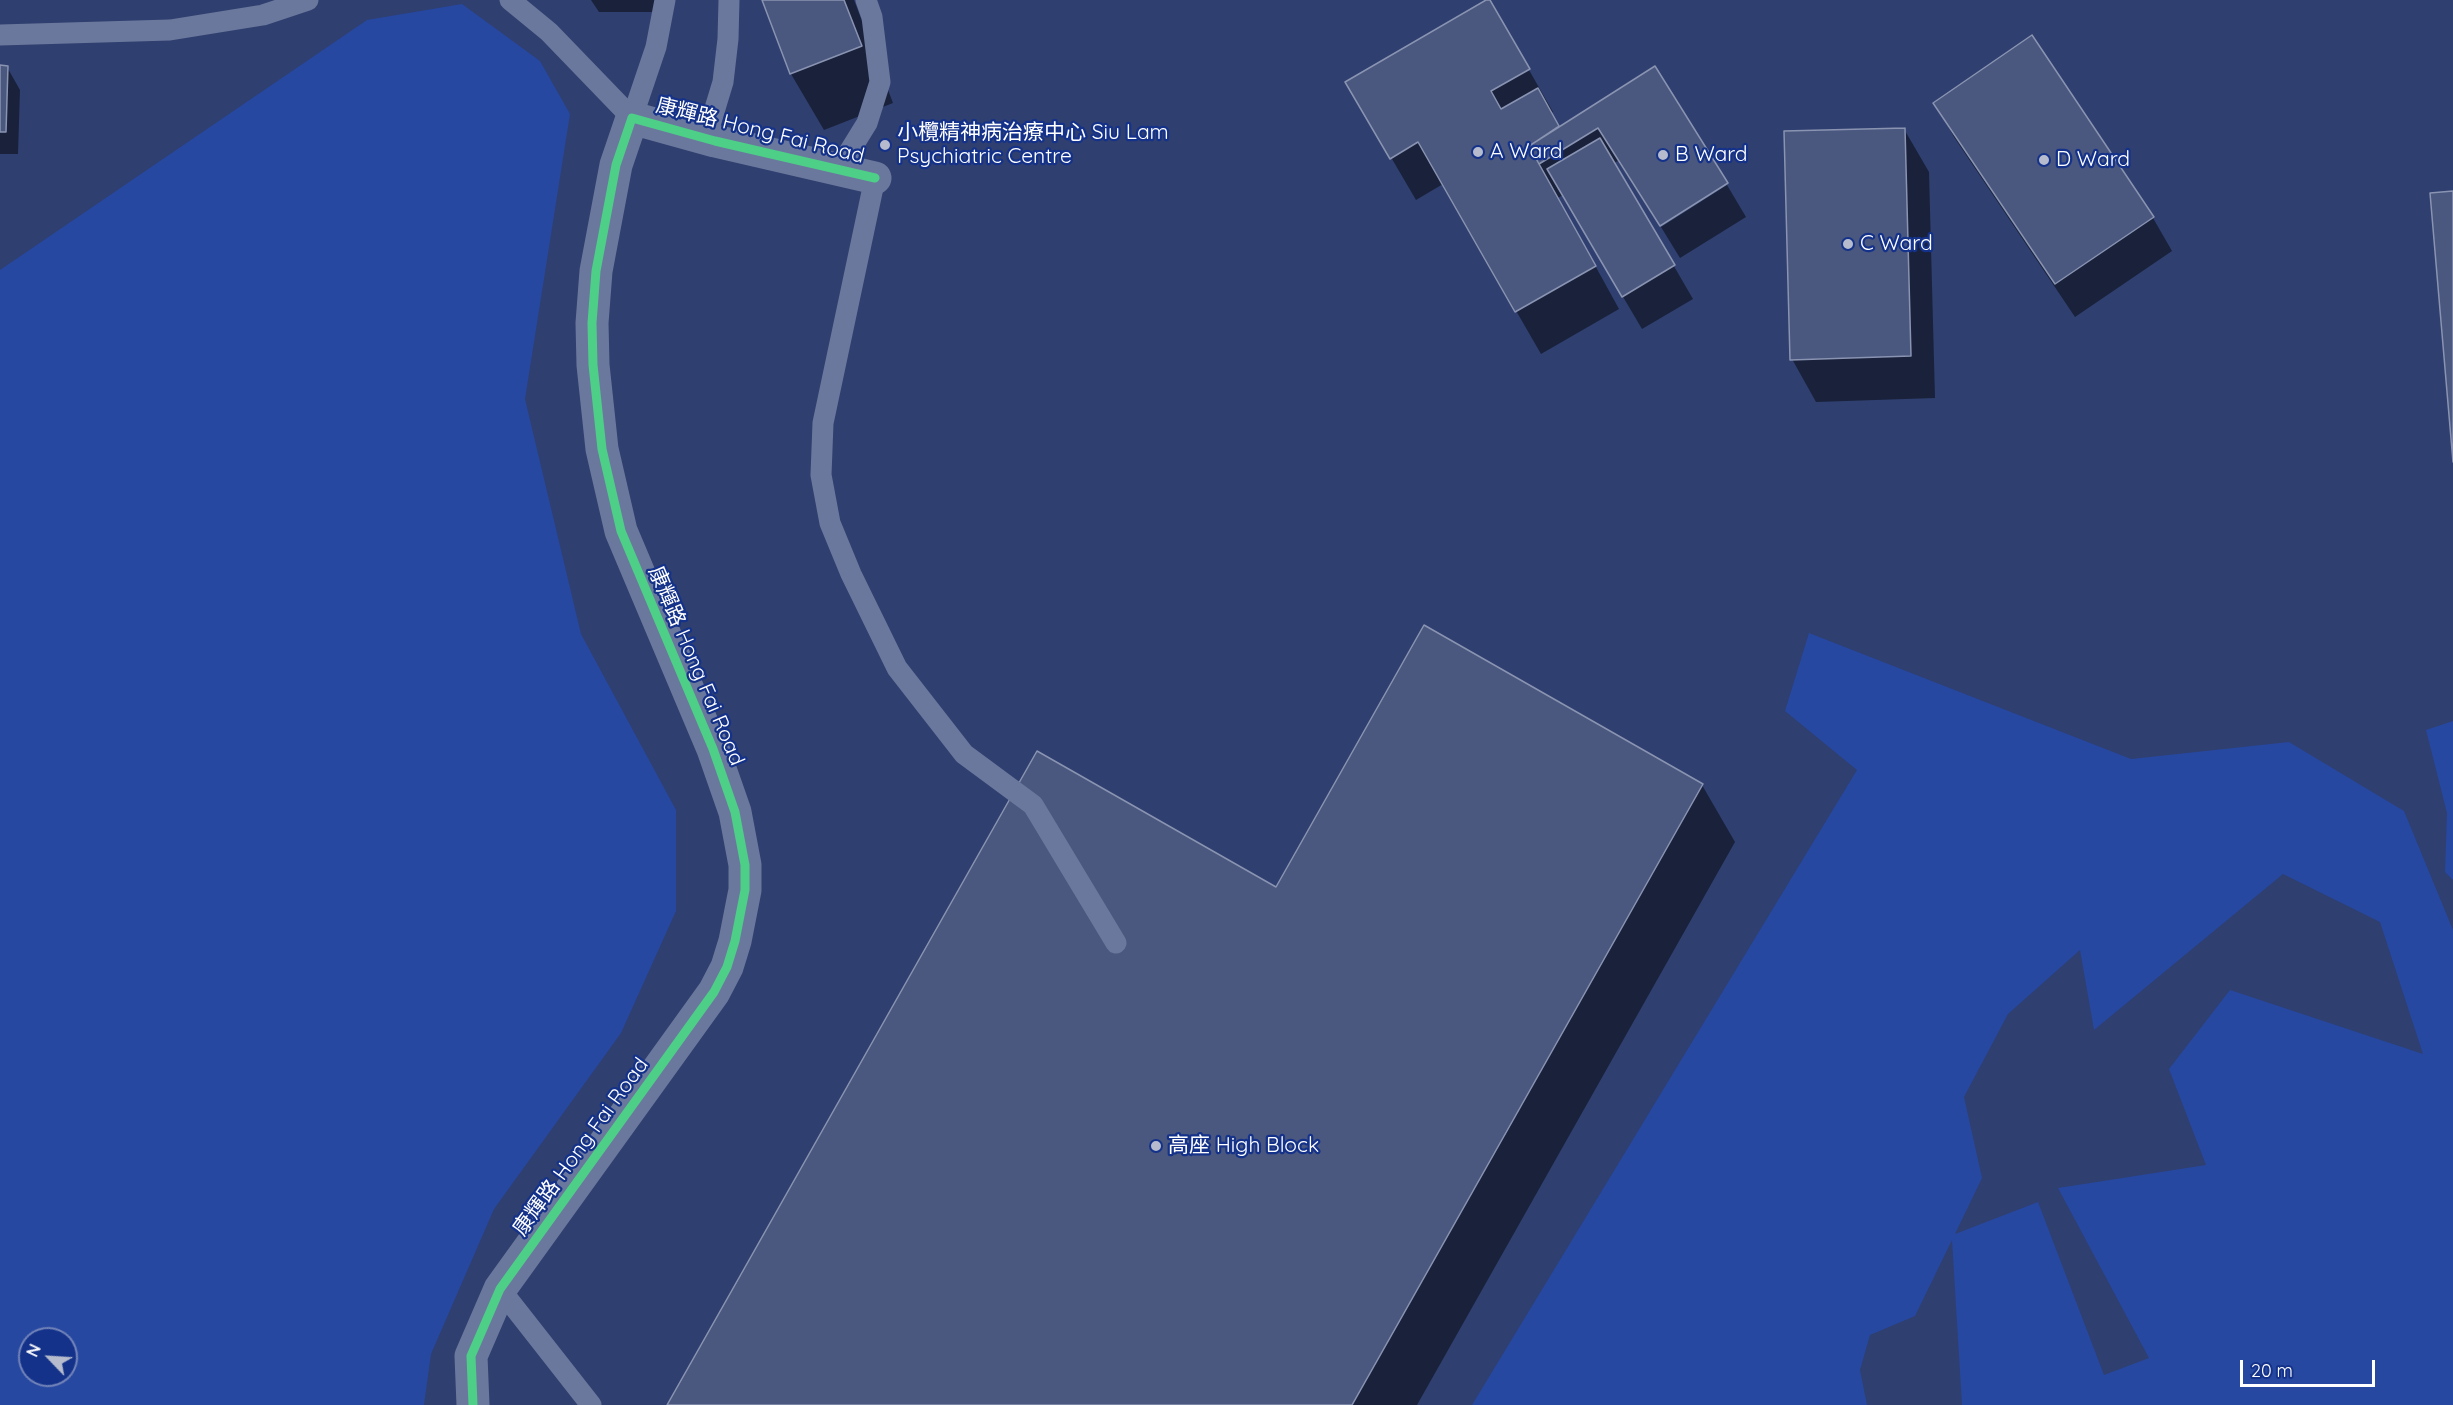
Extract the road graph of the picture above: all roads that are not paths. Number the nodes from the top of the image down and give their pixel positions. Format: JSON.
{"nodes":[{"id":1,"x":308,"y":0,"type":"edge"},
{"id":2,"x":510,"y":0,"type":"edge"},
{"id":3,"x":665,"y":0,"type":"edge"},
{"id":4,"x":729,"y":0,"type":"edge"},
{"id":5,"x":866,"y":0,"type":"edge"},
{"id":6,"x":0,"y":35,"type":"edge"},
{"id":7,"x":632,"y":118,"type":"junction"},
{"id":8,"x":706,"y":138,"type":"junction"},
{"id":9,"x":838,"y":170,"type":"junction"},
{"id":10,"x":875,"y":178,"type":"joint"},
{"id":11,"x":1116,"y":943,"type":"dead end"},
{"id":12,"x":500,"y":1289,"type":"junction"},
{"id":13,"x":473,"y":1405,"type":"edge"},
{"id":14,"x":591,"y":1405,"type":"edge"}],
"edges":[{"from":1,"to":6,"type":"lane"},
{"from":2,"to":7,"type":"lane"},
{"from":3,"to":7,"type":"lane"},
{"from":4,"to":8,"type":"lane"},
{"from":5,"to":9,"type":"lane"},
{"from":7,"to":8,"type":"street","name":"康輝路 Hong Fai Road"},
{"from":7,"to":12,"type":"street","name":"康輝路 Hong Fai Road"},
{"from":8,"to":9,"type":"street","name":"康輝路 Hong Fai Road"},
{"from":9,"to":10,"type":"street","name":"康輝路 Hong Fai Road"},
{"from":10,"to":11,"type":"lane"},
{"from":12,"to":13,"type":"street","name":"康輝路 Hong Fai Road"},
{"from":12,"to":14,"type":"lane"}]}
